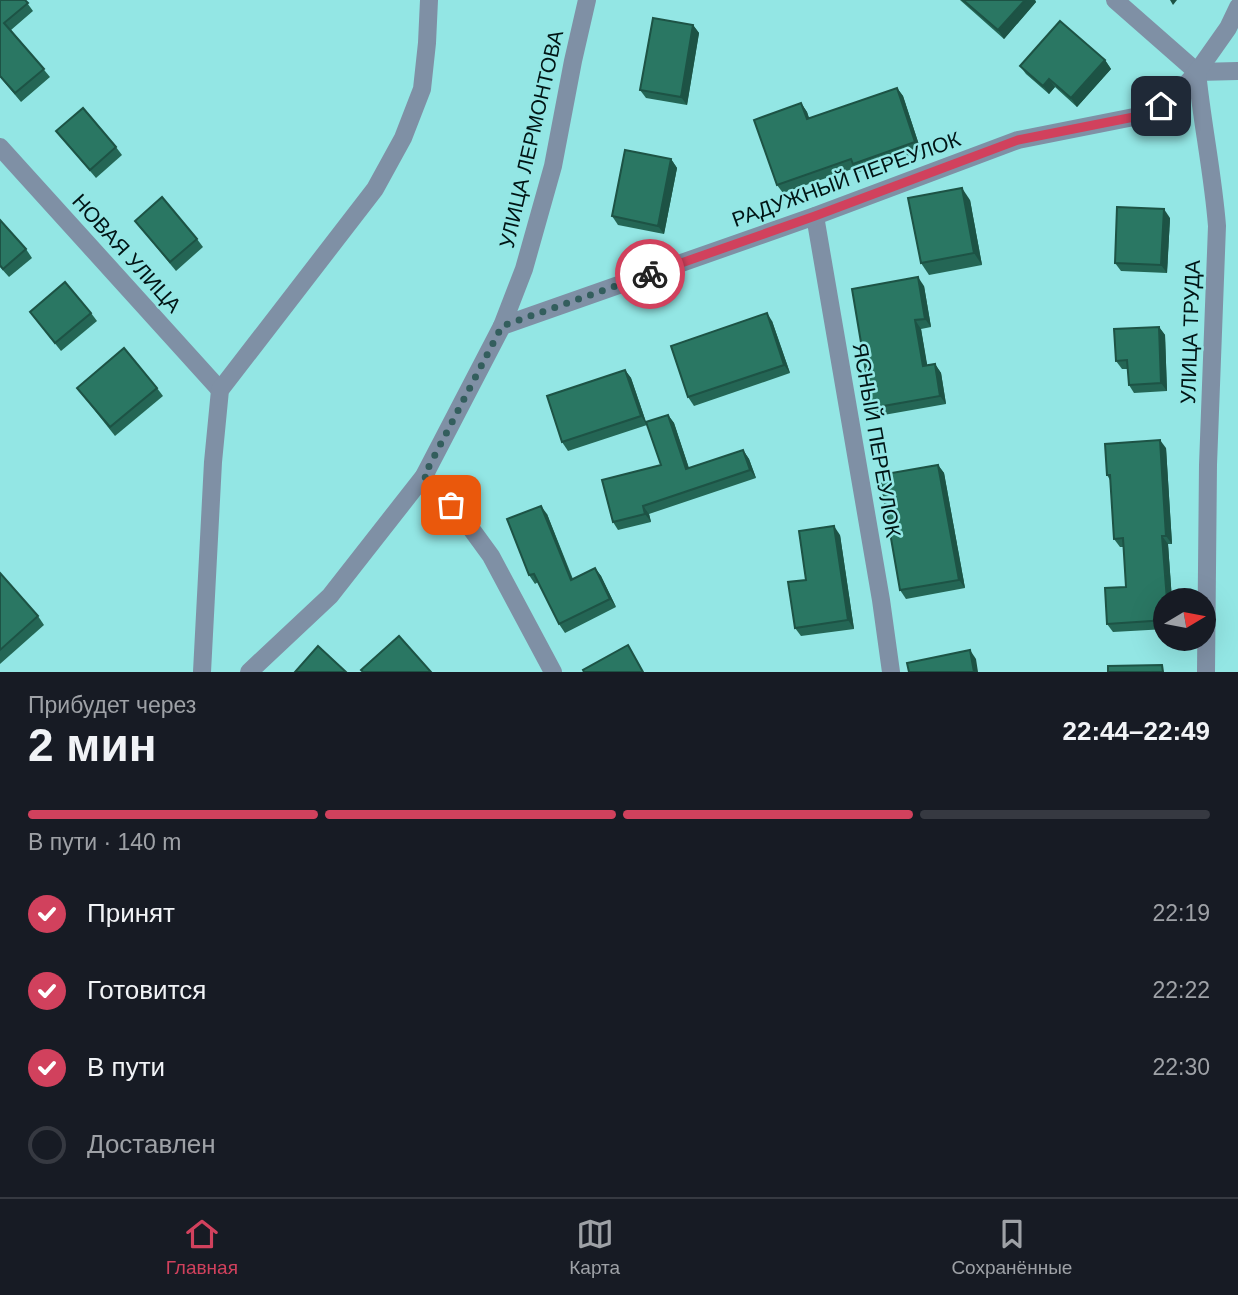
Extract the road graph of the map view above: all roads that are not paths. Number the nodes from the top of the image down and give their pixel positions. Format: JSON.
{"nodes":[{"id":1,"x":429,"y":0,"type":"edge"},
{"id":2,"x":587,"y":0,"type":"edge"},
{"id":3,"x":1115,"y":0,"type":"edge"},
{"id":4,"x":1238,"y":7,"type":"edge"},
{"id":5,"x":1238,"y":71,"type":"edge"},
{"id":6,"x":1197,"y":72,"type":"junction"},
{"id":7,"x":0,"y":147,"type":"edge"},
{"id":8,"x":815,"y":216,"type":"junction"},
{"id":9,"x":502,"y":326,"type":"junction"},
{"id":10,"x":220,"y":390,"type":"junction"},
{"id":11,"x":424,"y":476,"type":"junction"},
{"id":12,"x":202,"y":672,"type":"edge"},
{"id":13,"x":249,"y":672,"type":"edge"},
{"id":14,"x":554,"y":672,"type":"edge"},
{"id":15,"x":891,"y":672,"type":"edge"},
{"id":16,"x":1206,"y":672,"type":"edge"}],
"edges":[{"from":1,"to":10,"type":"street"},
{"from":2,"to":9,"type":"street","name":"УЛИЦА ЛЕРМОНТОВА"},
{"from":3,"to":6,"type":"street"},
{"from":4,"to":6,"type":"street"},
{"from":5,"to":6,"type":"street"},
{"from":6,"to":8,"type":"street","name":"РАДУЖНЫЙ ПЕРЕУЛОК"},
{"from":6,"to":16,"type":"street","name":"УЛИЦА ТРУДА"},
{"from":7,"to":10,"type":"street","name":"НОВАЯ УЛИЦА"},
{"from":8,"to":9,"type":"street","name":"РАДУЖНЫЙ ПЕРЕУЛОК"},
{"from":8,"to":15,"type":"street","name":"ЯСНЫЙ ПЕРЕУЛОК"},
{"from":9,"to":11,"type":"street","name":"УЛИЦА ЛЕРМОНТОВА"},
{"from":10,"to":12,"type":"street"},
{"from":11,"to":13,"type":"street","name":"УЛИЦА ЛЕРМОНТОВА"},
{"from":11,"to":14,"type":"street"}]}
